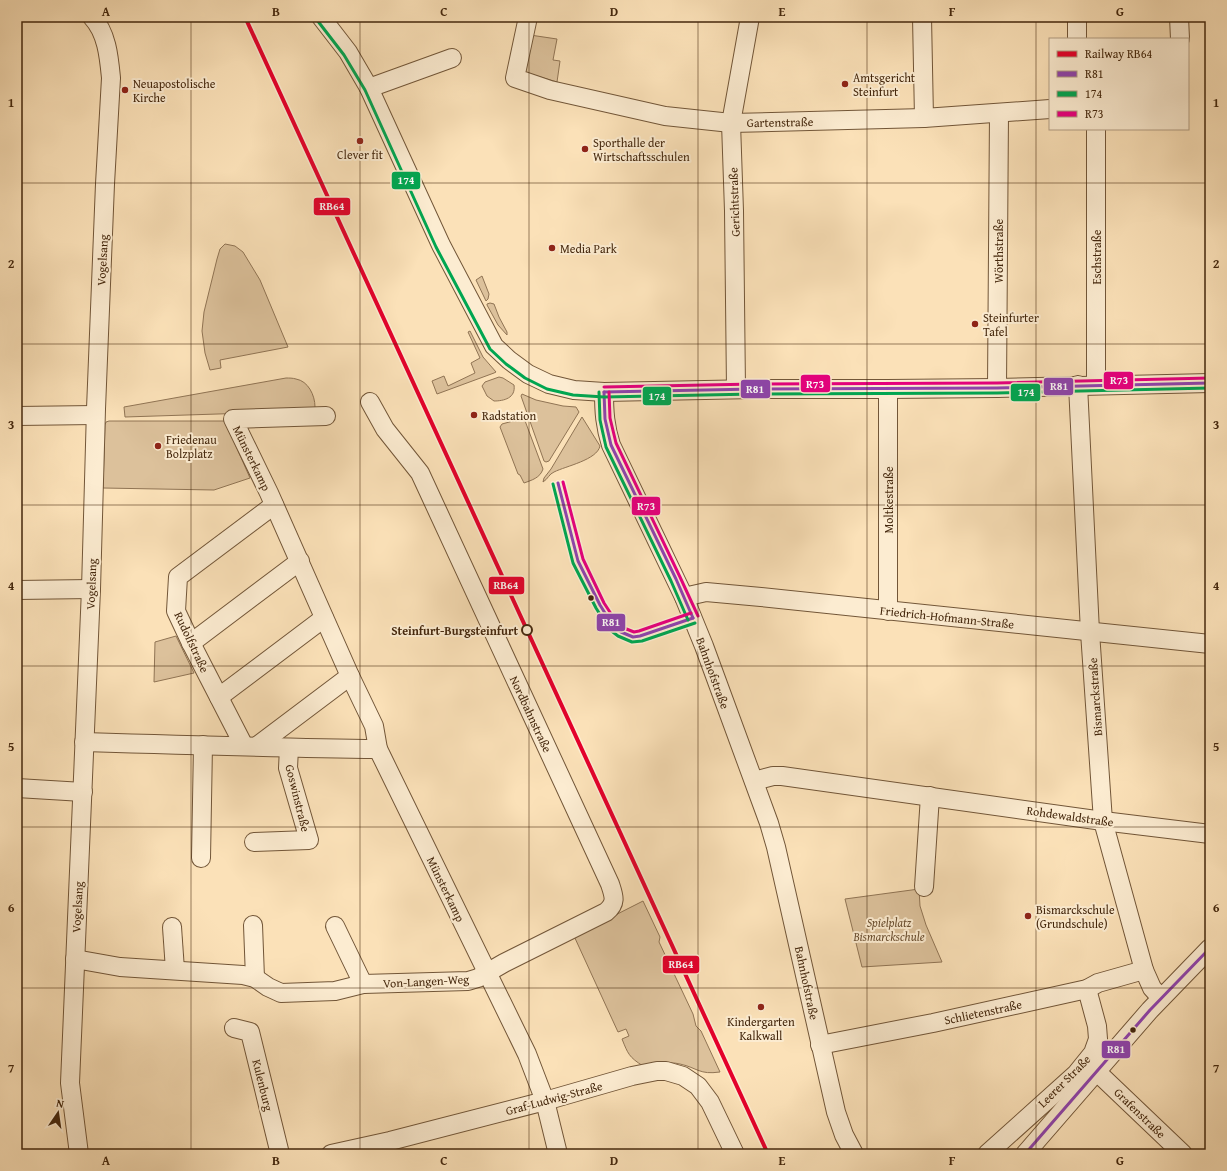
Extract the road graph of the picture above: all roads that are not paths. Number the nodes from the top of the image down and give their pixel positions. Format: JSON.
{"nodes":[{"id":1,"x":92,"y":17,"type":"edge"},
{"id":2,"x":321,"y":17,"type":"edge"},
{"id":3,"x":528,"y":17,"type":"edge"},
{"id":4,"x":750,"y":17,"type":"edge"},
{"id":5,"x":922,"y":17,"type":"edge"},
{"id":6,"x":1077,"y":17,"type":"edge"},
{"id":7,"x":1179,"y":17,"type":"edge"},
{"id":8,"x":1077,"y":38,"type":"edge"},
{"id":9,"x":1180,"y":38,"type":"edge"},
{"id":10,"x":452,"y":58,"type":"dead end"},
{"id":11,"x":374,"y":86,"type":"junction"},
{"id":12,"x":1049,"y":109,"type":"edge"},
{"id":13,"x":1000,"y":113,"type":"junction"},
{"id":14,"x":924,"y":118,"type":"junction"},
{"id":15,"x":731,"y":123,"type":"junction"},
{"id":16,"x":1096,"y":130,"type":"edge"},
{"id":17,"x":1210,"y":383,"type":"edge"},
{"id":18,"x":1078,"y":385,"type":"junction"},
{"id":19,"x":1096,"y":385,"type":"junction"},
{"id":20,"x":997,"y":388,"type":"junction"},
{"id":21,"x":736,"y":389,"type":"junction"},
{"id":22,"x":888,"y":389,"type":"junction"},
{"id":23,"x":604,"y":392,"type":"junction"},
{"id":24,"x":370,"y":402,"type":"dead end"},
{"id":25,"x":95,"y":415,"type":"junction"},
{"id":26,"x":17,"y":416,"type":"edge"},
{"id":27,"x":326,"y":416,"type":"dead end"},
{"id":28,"x":274,"y":505,"type":"junction"},
{"id":29,"x":300,"y":560,"type":"junction"},
{"id":30,"x":91,"y":589,"type":"junction"},
{"id":31,"x":17,"y":590,"type":"edge"},
{"id":32,"x":684,"y":597,"type":"junction"},
{"id":33,"x":888,"y":611,"type":"junction"},
{"id":34,"x":324,"y":618,"type":"junction"},
{"id":35,"x":1090,"y":632,"type":"junction"},
{"id":36,"x":191,"y":643,"type":"junction"},
{"id":37,"x":1210,"y":644,"type":"edge"},
{"id":38,"x":350,"y":676,"type":"junction"},
{"id":39,"x":219,"y":697,"type":"junction"},
{"id":40,"x":84,"y":742,"type":"junction"},
{"id":41,"x":202,"y":745,"type":"junction"},
{"id":42,"x":250,"y":746,"type":"junction"},
{"id":43,"x":289,"y":748,"type":"junction"},
{"id":44,"x":378,"y":749,"type":"junction"},
{"id":45,"x":754,"y":781,"type":"junction"},
{"id":46,"x":17,"y":788,"type":"edge"},
{"id":47,"x":83,"y":792,"type":"junction"},
{"id":48,"x":930,"y":796,"type":"junction"},
{"id":49,"x":1103,"y":821,"type":"junction"},
{"id":50,"x":1210,"y":834,"type":"edge"},
{"id":51,"x":254,"y":842,"type":"dead end"},
{"id":52,"x":201,"y":858,"type":"dead end"},
{"id":53,"x":924,"y":887,"type":"dead end"},
{"id":54,"x":253,"y":925,"type":"dead end"},
{"id":55,"x":172,"y":926,"type":"dead end"},
{"id":56,"x":335,"y":926,"type":"dead end"},
{"id":57,"x":1210,"y":948,"type":"edge"},
{"id":58,"x":75,"y":959,"type":"junction"},
{"id":59,"x":175,"y":970,"type":"junction"},
{"id":60,"x":1144,"y":970,"type":"junction"},
{"id":61,"x":487,"y":972,"type":"junction"},
{"id":62,"x":255,"y":978,"type":"junction"},
{"id":63,"x":363,"y":984,"type":"junction"},
{"id":64,"x":1087,"y":990,"type":"junction"},
{"id":65,"x":1161,"y":998,"type":"junction"},
{"id":66,"x":234,"y":1028,"type":"dead end"},
{"id":67,"x":820,"y":1045,"type":"junction"},
{"id":68,"x":1097,"y":1072,"type":"junction"},
{"id":69,"x":545,"y":1101,"type":"junction"},
{"id":70,"x":79,"y":1154,"type":"edge"},
{"id":71,"x":280,"y":1154,"type":"edge"},
{"id":72,"x":331,"y":1154,"type":"edge"},
{"id":73,"x":558,"y":1154,"type":"edge"},
{"id":74,"x":735,"y":1154,"type":"edge"},
{"id":75,"x":854,"y":1154,"type":"edge"},
{"id":76,"x":987,"y":1154,"type":"edge"},
{"id":77,"x":1025,"y":1154,"type":"edge"},
{"id":78,"x":1183,"y":1154,"type":"edge"}],
"edges":[{"from":1,"to":25,"type":"street","name":"Vogelsang"},
{"from":2,"to":11,"type":"street"},
{"from":3,"to":15,"type":"street","name":"Gartenstraße"},
{"from":4,"to":15,"type":"street","name":"Gerichtstraße"},
{"from":5,"to":14,"type":"street"},
{"from":6,"to":8,"type":"street"},
{"from":7,"to":9,"type":"street"},
{"from":10,"to":11,"type":"street"},
{"from":11,"to":23,"type":"street"},
{"from":12,"to":13,"type":"street","name":"Gartenstraße"},
{"from":13,"to":14,"type":"street","name":"Gartenstraße"},
{"from":13,"to":20,"type":"street","name":"Wörthstraße"},
{"from":14,"to":15,"type":"street","name":"Gartenstraße"},
{"from":15,"to":21,"type":"street","name":"Gerichtstraße"},
{"from":16,"to":19,"type":"street","name":"Eschstraße"},
{"from":17,"to":19,"type":"street"},
{"from":18,"to":19,"type":"street"},
{"from":18,"to":20,"type":"street"},
{"from":18,"to":35,"type":"street","name":"Bismarckstraße"},
{"from":20,"to":22,"type":"street"},
{"from":21,"to":22,"type":"street"},
{"from":21,"to":23,"type":"street"},
{"from":22,"to":33,"type":"street","name":"Moltkestraße"},
{"from":23,"to":32,"type":"street","name":"Bahnhofstraße"},
{"from":24,"to":61,"type":"street","name":"Nordbahnstraße"},
{"from":25,"to":26,"type":"street"},
{"from":25,"to":30,"type":"street","name":"Vogelsang"},
{"from":27,"to":28,"type":"street","name":"Münsterkamp"},
{"from":28,"to":29,"type":"street","name":"Münsterkamp"},
{"from":28,"to":36,"type":"street","name":"Rudolfstraße"},
{"from":29,"to":34,"type":"street","name":"Münsterkamp"},
{"from":29,"to":36,"type":"street"},
{"from":30,"to":31,"type":"street"},
{"from":30,"to":40,"type":"street","name":"Vogelsang"},
{"from":32,"to":33,"type":"street","name":"Friedrich-Hofmann-Straße"},
{"from":32,"to":45,"type":"street","name":"Bahnhofstraße"},
{"from":33,"to":35,"type":"street","name":"Friedrich-Hofmann-Straße"},
{"from":34,"to":38,"type":"street","name":"Münsterkamp"},
{"from":34,"to":39,"type":"street"},
{"from":35,"to":37,"type":"street","name":"Friedrich-Hofmann-Straße"},
{"from":35,"to":49,"type":"street","name":"Bismarckstraße"},
{"from":36,"to":39,"type":"street","name":"Rudolfstraße"},
{"from":38,"to":42,"type":"street"},
{"from":38,"to":44,"type":"street","name":"Münsterkamp"},
{"from":39,"to":42,"type":"street","name":"Rudolfstraße"},
{"from":40,"to":41,"type":"street","name":"Goswinstraße"},
{"from":40,"to":47,"type":"street","name":"Vogelsang"},
{"from":41,"to":42,"type":"street","name":"Goswinstraße"},
{"from":41,"to":52,"type":"street"},
{"from":42,"to":43,"type":"street","name":"Goswinstraße"},
{"from":43,"to":44,"type":"street","name":"Goswinstraße"},
{"from":43,"to":51,"type":"street","name":"Goswinstraße"},
{"from":44,"to":61,"type":"street","name":"Münsterkamp"},
{"from":45,"to":48,"type":"street","name":"Rohdewaldstraße"},
{"from":45,"to":67,"type":"street","name":"Bahnhofstraße"},
{"from":46,"to":47,"type":"street"},
{"from":47,"to":58,"type":"street","name":"Vogelsang"},
{"from":48,"to":49,"type":"street","name":"Rohdewaldstraße"},
{"from":48,"to":53,"type":"street"},
{"from":49,"to":50,"type":"street","name":"Rohdewaldstraße"},
{"from":49,"to":60,"type":"street","name":"Bismarckstraße"},
{"from":54,"to":62,"type":"street"},
{"from":55,"to":59,"type":"street"},
{"from":56,"to":63,"type":"street"},
{"from":57,"to":65,"type":"street","name":"Leerer Straße"},
{"from":58,"to":59,"type":"street","name":"Von-Langen-Weg"},
{"from":58,"to":70,"type":"street","name":"Vogelsang"},
{"from":59,"to":62,"type":"street","name":"Von-Langen-Weg"},
{"from":60,"to":64,"type":"street","name":"Schlietenstraße"},
{"from":60,"to":65,"type":"street","name":"Bismarckstraße"},
{"from":61,"to":63,"type":"street","name":"Von-Langen-Weg"},
{"from":61,"to":69,"type":"street","name":"Münsterkamp"},
{"from":62,"to":63,"type":"street","name":"Von-Langen-Weg"},
{"from":64,"to":67,"type":"street","name":"Schlietenstraße"},
{"from":64,"to":76,"type":"street","name":"Leerer Straße"},
{"from":65,"to":68,"type":"street","name":"Leerer Straße"},
{"from":66,"to":71,"type":"street","name":"Kulenburg"},
{"from":67,"to":75,"type":"street","name":"Bahnhofstraße"},
{"from":68,"to":77,"type":"street","name":"Leerer Straße"},
{"from":68,"to":78,"type":"street","name":"Grafenstraße"},
{"from":69,"to":72,"type":"street","name":"Graf-Ludwig-Straße"},
{"from":69,"to":73,"type":"street","name":"Münsterkamp"},
{"from":69,"to":74,"type":"street","name":"Graf-Ludwig-Straße"}]}
